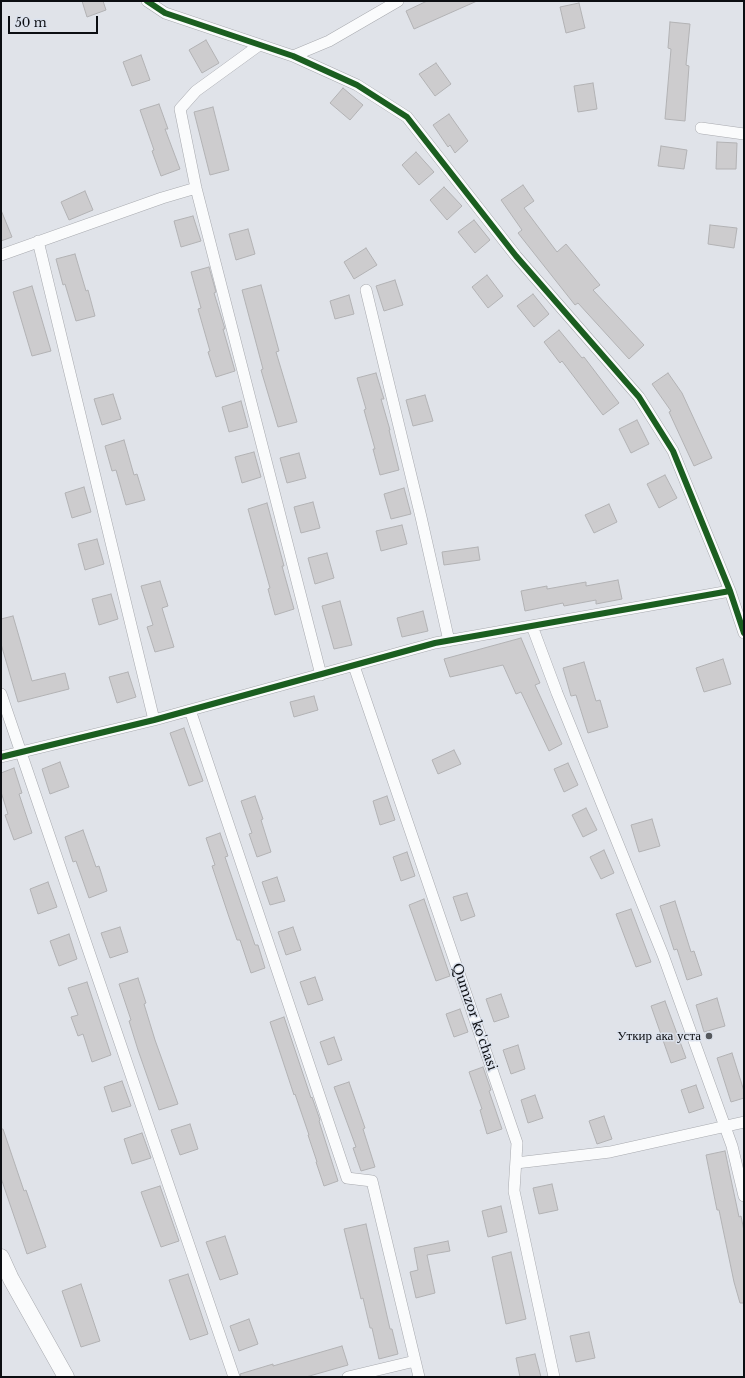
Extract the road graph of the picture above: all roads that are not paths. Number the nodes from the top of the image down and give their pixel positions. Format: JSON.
{"nodes":[{"id":1,"x":147,"y":1,"type":"edge"},
{"id":2,"x":398,"y":1,"type":"edge"},
{"id":3,"x":258,"y":46,"type":"junction"},
{"id":4,"x":293,"y":56,"type":"junction"},
{"id":5,"x":701,"y":128,"type":"dead end"},
{"id":6,"x":744,"y":134,"type":"edge"},
{"id":7,"x":196,"y":188,"type":"junction"},
{"id":8,"x":38,"y":241,"type":"junction"},
{"id":9,"x":1,"y":255,"type":"edge"},
{"id":10,"x":366,"y":290,"type":"dead end"},
{"id":11,"x":730,"y":591,"type":"junction"},
{"id":12,"x":532,"y":626,"type":"junction"},
{"id":13,"x":744,"y":633,"type":"edge"},
{"id":14,"x":449,"y":641,"type":"junction"},
{"id":15,"x":354,"y":666,"type":"junction"},
{"id":16,"x":321,"y":674,"type":"junction"},
{"id":17,"x":1,"y":694,"type":"edge"},
{"id":18,"x":190,"y":710,"type":"junction"},
{"id":19,"x":154,"y":720,"type":"junction"},
{"id":20,"x":20,"y":751,"type":"junction"},
{"id":21,"x":1,"y":757,"type":"edge"},
{"id":22,"x":744,"y":1122,"type":"edge"},
{"id":23,"x":724,"y":1126,"type":"junction"},
{"id":24,"x":516,"y":1163,"type":"junction"},
{"id":25,"x":744,"y":1196,"type":"edge"},
{"id":26,"x":1,"y":1257,"type":"edge"},
{"id":27,"x":6,"y":1281,"type":"edge"},
{"id":28,"x":415,"y":1360,"type":"junction"},
{"id":29,"x":66,"y":1377,"type":"edge"},
{"id":30,"x":234,"y":1377,"type":"edge"},
{"id":31,"x":348,"y":1377,"type":"edge"},
{"id":32,"x":419,"y":1377,"type":"edge"},
{"id":33,"x":554,"y":1377,"type":"edge"}],
"edges":[{"from":1,"to":3,"type":"street"},
{"from":2,"to":4,"type":"street"},
{"from":3,"to":4,"type":"street"},
{"from":3,"to":7,"type":"street"},
{"from":4,"to":11,"type":"street"},
{"from":5,"to":6,"type":"street"},
{"from":7,"to":8,"type":"street"},
{"from":7,"to":16,"type":"street"},
{"from":8,"to":9,"type":"street"},
{"from":8,"to":19,"type":"street"},
{"from":10,"to":14,"type":"street"},
{"from":11,"to":12,"type":"street"},
{"from":11,"to":13,"type":"street"},
{"from":12,"to":14,"type":"street"},
{"from":12,"to":23,"type":"street"},
{"from":14,"to":15,"type":"street"},
{"from":15,"to":16,"type":"street"},
{"from":15,"to":24,"type":"street","name":"Qumzor ko'chasi"},
{"from":16,"to":18,"type":"street"},
{"from":17,"to":20,"type":"street"},
{"from":18,"to":19,"type":"street"},
{"from":18,"to":28,"type":"street"},
{"from":19,"to":20,"type":"street"},
{"from":20,"to":21,"type":"street"},
{"from":20,"to":30,"type":"street"},
{"from":22,"to":23,"type":"street"},
{"from":23,"to":24,"type":"street"},
{"from":23,"to":25,"type":"street"},
{"from":24,"to":33,"type":"street","name":"Qumzor ko'chasi"},
{"from":26,"to":27,"type":"street"},
{"from":27,"to":29,"type":"street"},
{"from":28,"to":31,"type":"street"},
{"from":28,"to":32,"type":"street"}]}
